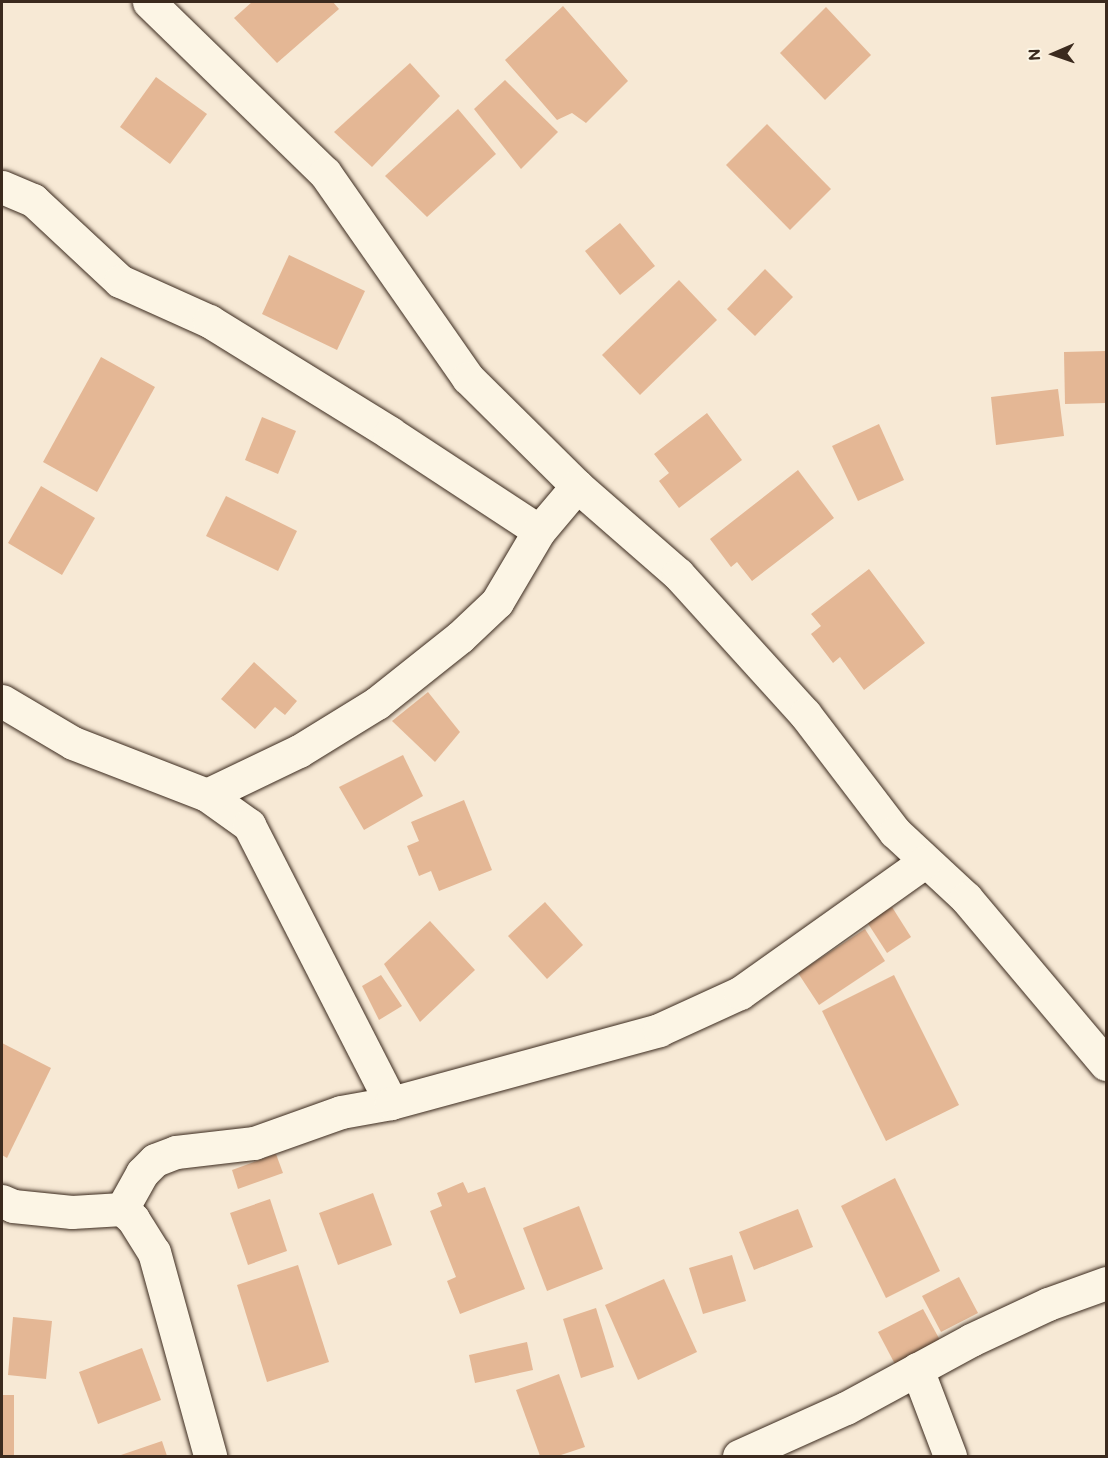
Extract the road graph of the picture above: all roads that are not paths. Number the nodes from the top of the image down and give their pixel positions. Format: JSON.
{"nodes":[{"id":1,"x":149,"y":2,"type":"edge"},
{"id":2,"x":2,"y":187,"type":"edge"},
{"id":3,"x":577,"y":486,"type":"junction"},
{"id":4,"x":538,"y":531,"type":"junction"},
{"id":5,"x":2,"y":701,"type":"edge"},
{"id":6,"x":207,"y":795,"type":"junction"},
{"id":7,"x":924,"y":862,"type":"junction"},
{"id":8,"x":1107,"y":1064,"type":"edge"},
{"id":9,"x":391,"y":1103,"type":"junction"},
{"id":10,"x":2,"y":1201,"type":"edge"},
{"id":11,"x":122,"y":1209,"type":"junction"},
{"id":12,"x":1107,"y":1283,"type":"edge"},
{"id":13,"x":917,"y":1369,"type":"junction"},
{"id":14,"x":210,"y":1456,"type":"edge"},
{"id":15,"x":739,"y":1456,"type":"edge"},
{"id":16,"x":950,"y":1456,"type":"edge"}],
"edges":[{"from":1,"to":3,"type":"street"},
{"from":2,"to":4,"type":"street"},
{"from":3,"to":4,"type":"street"},
{"from":3,"to":7,"type":"street"},
{"from":4,"to":6,"type":"street"},
{"from":5,"to":6,"type":"street"},
{"from":6,"to":9,"type":"street"},
{"from":7,"to":8,"type":"street"},
{"from":7,"to":9,"type":"street"},
{"from":9,"to":11,"type":"street"},
{"from":10,"to":11,"type":"street"},
{"from":11,"to":14,"type":"street"},
{"from":12,"to":13,"type":"street"},
{"from":13,"to":15,"type":"street"},
{"from":13,"to":16,"type":"street"}]}
